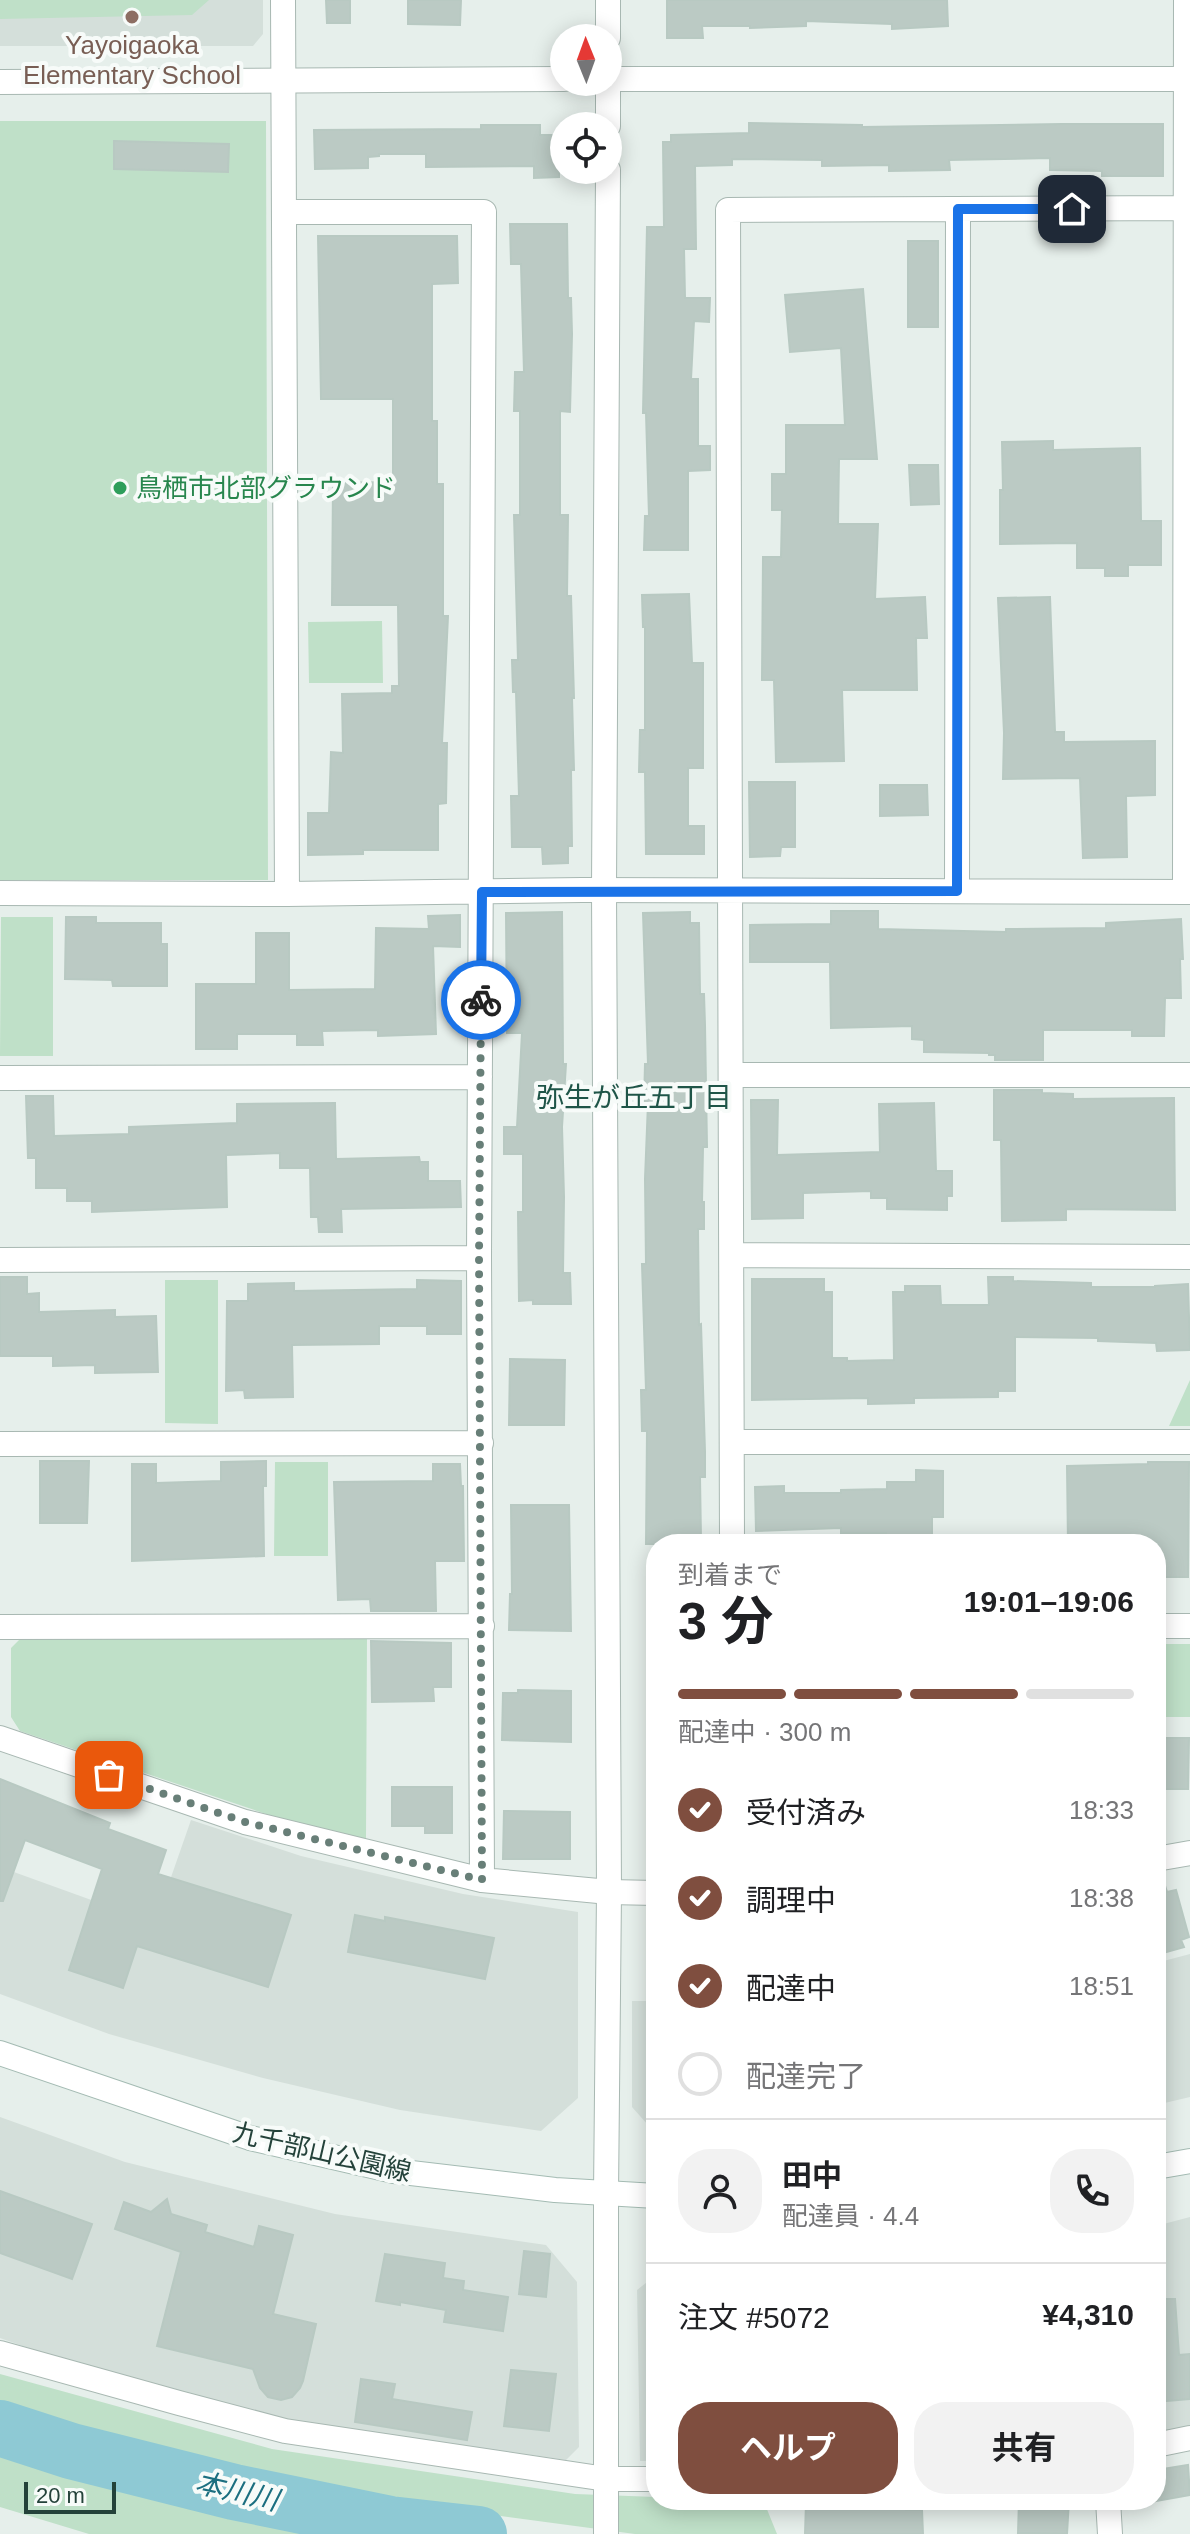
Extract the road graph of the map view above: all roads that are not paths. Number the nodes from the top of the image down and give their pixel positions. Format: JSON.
{"nodes":[{"id":1,"x":283,"y":0,"type":"edge"},
{"id":2,"x":608,"y":0,"type":"edge"},
{"id":3,"x":1186,"y":0,"type":"edge"},
{"id":4,"x":608,"y":24,"type":"edge"},
{"id":5,"x":550,"y":79,"type":"edge"},
{"id":6,"x":1188,"y":79,"type":"edge"},
{"id":7,"x":622,"y":80,"type":"edge"},
{"id":8,"x":283,"y":81,"type":"junction"},
{"id":9,"x":0,"y":82,"type":"edge"},
{"id":10,"x":608,"y":184,"type":"edge"},
{"id":11,"x":1186,"y":208,"type":"junction"},
{"id":12,"x":958,"y":209,"type":"junction"},
{"id":13,"x":284,"y":212,"type":"junction"},
{"id":14,"x":604,"y":890,"type":"junction"},
{"id":15,"x":732,"y":891,"type":"junction"},
{"id":16,"x":957,"y":891,"type":"junction"},
{"id":17,"x":482,"y":892,"type":"junction"},
{"id":18,"x":1188,"y":892,"type":"edge"},
{"id":19,"x":0,"y":893,"type":"edge"},
{"id":20,"x":287,"y":894,"type":"junction"},
{"id":21,"x":732,"y":1075,"type":"junction"},
{"id":22,"x":1190,"y":1075,"type":"edge"},
{"id":23,"x":480,"y":1077,"type":"junction"},
{"id":24,"x":0,"y":1078,"type":"edge"},
{"id":25,"x":732,"y":1255,"type":"junction"},
{"id":26,"x":1190,"y":1257,"type":"edge"},
{"id":27,"x":479,"y":1258,"type":"junction"},
{"id":28,"x":0,"y":1260,"type":"edge"},
{"id":29,"x":732,"y":1442,"type":"junction"},
{"id":30,"x":1190,"y":1442,"type":"edge"},
{"id":31,"x":481,"y":1443,"type":"junction"},
{"id":32,"x":0,"y":1444,"type":"edge"},
{"id":33,"x":732,"y":1534,"type":"edge"},
{"id":34,"x":482,"y":1626,"type":"junction"},
{"id":35,"x":1166,"y":1626,"type":"edge"},
{"id":36,"x":1190,"y":1626,"type":"edge"},
{"id":37,"x":0,"y":1627,"type":"edge"},
{"id":38,"x":0,"y":1738,"type":"edge"},
{"id":39,"x":1190,"y":1853,"type":"edge"},
{"id":40,"x":1166,"y":1857,"type":"edge"},
{"id":41,"x":482,"y":1880,"type":"junction"},
{"id":42,"x":609,"y":1892,"type":"junction"},
{"id":43,"x":646,"y":1893,"type":"edge"},
{"id":44,"x":0,"y":2053,"type":"edge"},
{"id":45,"x":1190,"y":2161,"type":"edge"},
{"id":46,"x":1166,"y":2165,"type":"edge"},
{"id":47,"x":606,"y":2194,"type":"junction"},
{"id":48,"x":646,"y":2196,"type":"edge"},
{"id":49,"x":0,"y":2353,"type":"edge"},
{"id":50,"x":1190,"y":2438,"type":"edge"},
{"id":51,"x":1166,"y":2443,"type":"edge"},
{"id":52,"x":606,"y":2479,"type":"junction"},
{"id":53,"x":646,"y":2479,"type":"edge"},
{"id":54,"x":1109,"y":2510,"type":"edge"},
{"id":55,"x":606,"y":2534,"type":"edge"},
{"id":56,"x":1110,"y":2534,"type":"edge"}],
"edges":[{"from":1,"to":8,"type":"street"},
{"from":2,"to":4,"type":"street"},
{"from":3,"to":6,"type":"street"},
{"from":5,"to":8,"type":"street"},
{"from":6,"to":7,"type":"street"},
{"from":6,"to":11,"type":"street"},
{"from":8,"to":9,"type":"street"},
{"from":8,"to":13,"type":"street"},
{"from":10,"to":14,"type":"street"},
{"from":11,"to":12,"type":"street"},
{"from":11,"to":18,"type":"street"},
{"from":12,"to":15,"type":"street"},
{"from":12,"to":16,"type":"street"},
{"from":13,"to":17,"type":"street"},
{"from":13,"to":20,"type":"street"},
{"from":14,"to":15,"type":"street"},
{"from":14,"to":17,"type":"street"},
{"from":14,"to":42,"type":"street"},
{"from":15,"to":16,"type":"street"},
{"from":15,"to":21,"type":"street"},
{"from":16,"to":18,"type":"street"},
{"from":17,"to":20,"type":"street"},
{"from":17,"to":23,"type":"street"},
{"from":19,"to":20,"type":"street"},
{"from":21,"to":22,"type":"street"},
{"from":21,"to":25,"type":"street"},
{"from":23,"to":24,"type":"street"},
{"from":23,"to":27,"type":"street"},
{"from":25,"to":26,"type":"street"},
{"from":25,"to":29,"type":"street"},
{"from":27,"to":28,"type":"street"},
{"from":27,"to":31,"type":"street"},
{"from":29,"to":30,"type":"street"},
{"from":29,"to":33,"type":"street"},
{"from":31,"to":32,"type":"street"},
{"from":31,"to":34,"type":"street"},
{"from":34,"to":37,"type":"street"},
{"from":34,"to":41,"type":"street"},
{"from":35,"to":36,"type":"street"},
{"from":38,"to":41,"type":"street"},
{"from":39,"to":40,"type":"street"},
{"from":41,"to":42,"type":"street"},
{"from":42,"to":43,"type":"street"},
{"from":42,"to":47,"type":"street"},
{"from":44,"to":47,"type":"street","name":"九千部山公園線"},
{"from":45,"to":46,"type":"street"},
{"from":47,"to":48,"type":"street","name":"九千部山公園線"},
{"from":47,"to":52,"type":"street"},
{"from":49,"to":52,"type":"street"},
{"from":50,"to":51,"type":"street"},
{"from":52,"to":53,"type":"street"},
{"from":52,"to":55,"type":"street"},
{"from":54,"to":56,"type":"street"}]}
